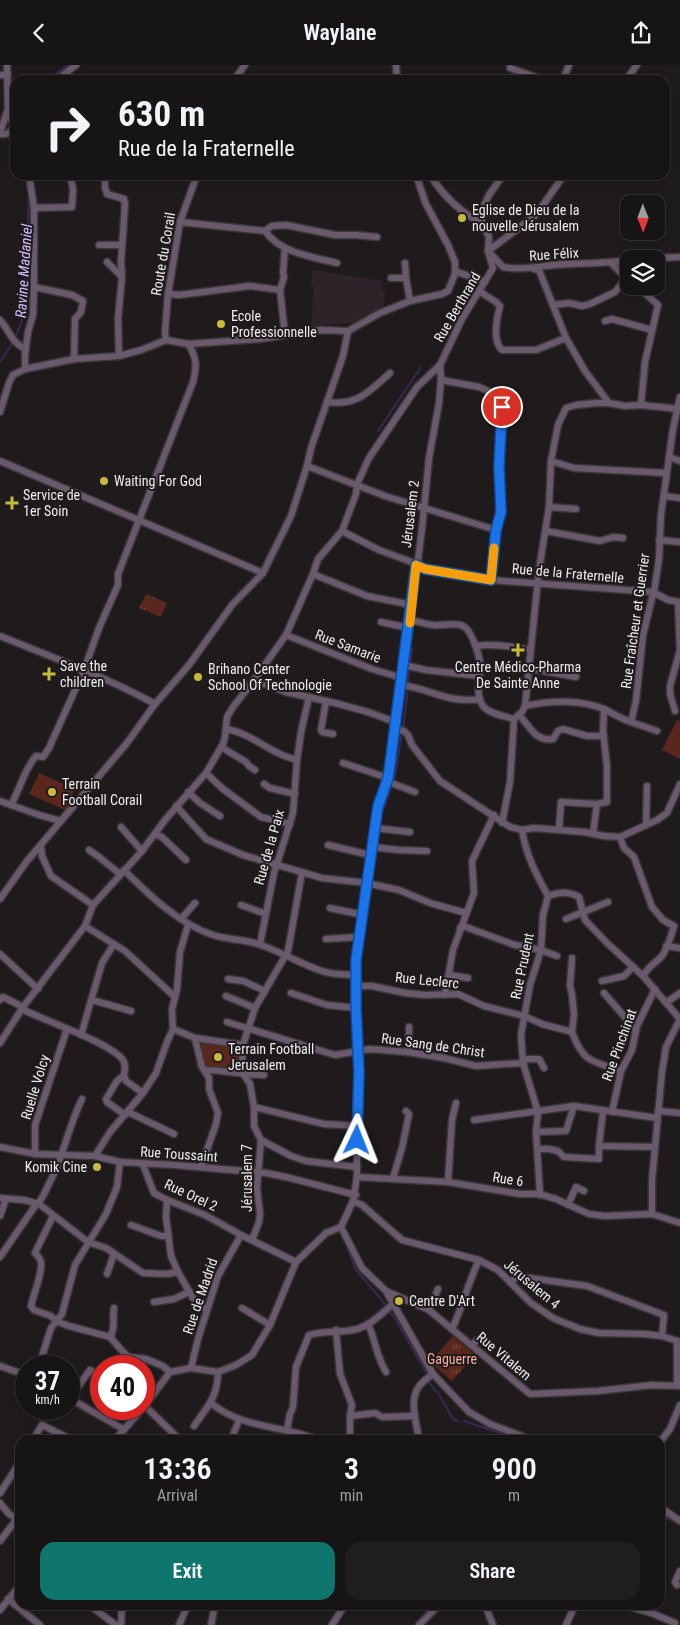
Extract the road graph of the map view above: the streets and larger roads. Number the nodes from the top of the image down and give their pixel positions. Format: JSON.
{"nodes":[{"id":1,"x":7,"y":65,"type":"edge"},
{"id":2,"x":76,"y":65,"type":"edge"},
{"id":3,"x":510,"y":68,"type":"dead end"},
{"id":4,"x":0,"y":75,"type":"edge"},
{"id":5,"x":8,"y":75,"type":"junction"},
{"id":6,"x":63,"y":75,"type":"edge"},
{"id":7,"x":530,"y":75,"type":"edge"},
{"id":8,"x":6,"y":116,"type":"junction"},
{"id":9,"x":10,"y":118,"type":"edge"},
{"id":10,"x":0,"y":134,"type":"edge"},
{"id":11,"x":30,"y":180,"type":"edge"},
{"id":12,"x":71,"y":180,"type":"edge"},
{"id":13,"x":105,"y":180,"type":"edge"},
{"id":14,"x":195,"y":180,"type":"edge"},
{"id":15,"x":418,"y":180,"type":"edge"},
{"id":16,"x":434,"y":180,"type":"edge"},
{"id":17,"x":500,"y":180,"type":"edge"},
{"id":18,"x":560,"y":180,"type":"edge"},
{"id":19,"x":34,"y":208,"type":"junction"},
{"id":20,"x":180,"y":222,"type":"junction"},
{"id":21,"x":482,"y":223,"type":"junction"},
{"id":22,"x":265,"y":231,"type":"junction"},
{"id":23,"x":377,"y":237,"type":"dead end"},
{"id":24,"x":98,"y":245,"type":"dead end"},
{"id":25,"x":122,"y":245,"type":"junction"},
{"id":26,"x":285,"y":248,"type":"junction"},
{"id":27,"x":488,"y":251,"type":"junction"},
{"id":28,"x":680,"y":257,"type":"edge"},
{"id":29,"x":665,"y":258,"type":"edge"},
{"id":30,"x":107,"y":262,"type":"dead end"},
{"id":31,"x":620,"y":262,"type":"edge"},
{"id":32,"x":338,"y":263,"type":"dead end"},
{"id":33,"x":405,"y":263,"type":"dead end"},
{"id":34,"x":611,"y":263,"type":"junction"},
{"id":35,"x":529,"y":269,"type":"junction"},
{"id":36,"x":455,"y":271,"type":"junction"},
{"id":37,"x":620,"y":272,"type":"edge"},
{"id":38,"x":122,"y":277,"type":"junction"},
{"id":39,"x":391,"y":278,"type":"dead end"},
{"id":40,"x":406,"y":278,"type":"junction"},
{"id":41,"x":485,"y":282,"type":"junction"},
{"id":42,"x":34,"y":287,"type":"junction"},
{"id":43,"x":620,"y":287,"type":"edge"},
{"id":44,"x":280,"y":290,"type":"junction"},
{"id":45,"x":480,"y":291,"type":"junction"},
{"id":46,"x":168,"y":294,"type":"junction"},
{"id":47,"x":647,"y":295,"type":"edge"},
{"id":48,"x":410,"y":301,"type":"junction"},
{"id":49,"x":553,"y":305,"type":"junction"},
{"id":50,"x":0,"y":320,"type":"edge"},
{"id":51,"x":605,"y":321,"type":"dead end"},
{"id":52,"x":652,"y":330,"type":"junction"},
{"id":53,"x":348,"y":331,"type":"junction"},
{"id":54,"x":285,"y":335,"type":"junction"},
{"id":55,"x":566,"y":338,"type":"junction"},
{"id":56,"x":166,"y":340,"type":"junction"},
{"id":57,"x":188,"y":344,"type":"junction"},
{"id":58,"x":25,"y":349,"type":"junction"},
{"id":59,"x":119,"y":356,"type":"junction"},
{"id":60,"x":74,"y":359,"type":"junction"},
{"id":61,"x":440,"y":365,"type":"junction"},
{"id":62,"x":25,"y":369,"type":"junction"},
{"id":63,"x":390,"y":373,"type":"dead end"},
{"id":64,"x":441,"y":380,"type":"junction"},
{"id":65,"x":680,"y":397,"type":"edge"},
{"id":66,"x":327,"y":402,"type":"junction"},
{"id":67,"x":609,"y":403,"type":"junction"},
{"id":68,"x":641,"y":405,"type":"junction"},
{"id":69,"x":678,"y":409,"type":"edge"},
{"id":70,"x":0,"y":412,"type":"edge"},
{"id":71,"x":669,"y":457,"type":"junction"},
{"id":72,"x":0,"y":461,"type":"edge"},
{"id":73,"x":551,"y":461,"type":"junction"},
{"id":74,"x":680,"y":461,"type":"edge"},
{"id":75,"x":307,"y":466,"type":"junction"},
{"id":76,"x":666,"y":473,"type":"junction"},
{"id":77,"x":358,"y":486,"type":"junction"},
{"id":78,"x":664,"y":496,"type":"junction"},
{"id":79,"x":680,"y":499,"type":"edge"},
{"id":80,"x":549,"y":507,"type":"junction"},
{"id":81,"x":424,"y":509,"type":"junction"},
{"id":82,"x":576,"y":509,"type":"dead end"},
{"id":83,"x":138,"y":519,"type":"junction"},
{"id":84,"x":496,"y":530,"type":"junction"},
{"id":85,"x":342,"y":531,"type":"junction"},
{"id":86,"x":546,"y":531,"type":"junction"},
{"id":87,"x":623,"y":538,"type":"dead end"},
{"id":88,"x":658,"y":540,"type":"junction"},
{"id":89,"x":680,"y":542,"type":"edge"},
{"id":90,"x":416,"y":565,"type":"junction"},
{"id":91,"x":264,"y":573,"type":"junction"},
{"id":92,"x":313,"y":574,"type":"junction"},
{"id":93,"x":491,"y":580,"type":"junction"},
{"id":94,"x":538,"y":584,"type":"junction"},
{"id":95,"x":653,"y":592,"type":"junction"},
{"id":96,"x":679,"y":602,"type":"edge"},
{"id":97,"x":412,"y":605,"type":"junction"},
{"id":98,"x":410,"y":620,"type":"junction"},
{"id":99,"x":381,"y":622,"type":"dead end"},
{"id":100,"x":409,"y":628,"type":"junction"},
{"id":101,"x":286,"y":635,"type":"junction"},
{"id":102,"x":0,"y":636,"type":"edge"},
{"id":103,"x":476,"y":646,"type":"junction"},
{"id":104,"x":531,"y":650,"type":"junction"},
{"id":105,"x":404,"y":665,"type":"junction"},
{"id":106,"x":529,"y":668,"type":"junction"},
{"id":107,"x":84,"y":670,"type":"junction"},
{"id":108,"x":479,"y":676,"type":"junction"},
{"id":109,"x":576,"y":677,"type":"dead end"},
{"id":110,"x":254,"y":680,"type":"junction"},
{"id":111,"x":402,"y":682,"type":"junction"},
{"id":112,"x":309,"y":697,"type":"junction"},
{"id":113,"x":480,"y":699,"type":"junction"},
{"id":114,"x":326,"y":701,"type":"junction"},
{"id":115,"x":155,"y":704,"type":"junction"},
{"id":116,"x":525,"y":705,"type":"junction"},
{"id":117,"x":604,"y":709,"type":"junction"},
{"id":118,"x":675,"y":711,"type":"dead end"},
{"id":119,"x":517,"y":717,"type":"junction"},
{"id":120,"x":631,"y":722,"type":"junction"},
{"id":121,"x":398,"y":728,"type":"junction"},
{"id":122,"x":226,"y":729,"type":"junction"},
{"id":123,"x":657,"y":731,"type":"dead end"},
{"id":124,"x":333,"y":734,"type":"dead end"},
{"id":125,"x":604,"y":736,"type":"junction"},
{"id":126,"x":221,"y":747,"type":"junction"},
{"id":127,"x":297,"y":760,"type":"junction"},
{"id":128,"x":343,"y":763,"type":"dead end"},
{"id":129,"x":255,"y":770,"type":"dead end"},
{"id":130,"x":206,"y":773,"type":"junction"},
{"id":131,"x":387,"y":779,"type":"junction"},
{"id":132,"x":680,"y":784,"type":"edge"},
{"id":133,"x":264,"y":785,"type":"dead end"},
{"id":134,"x":647,"y":786,"type":"dead end"},
{"id":135,"x":188,"y":792,"type":"junction"},
{"id":136,"x":414,"y":792,"type":"dead end"},
{"id":137,"x":295,"y":794,"type":"junction"},
{"id":138,"x":0,"y":801,"type":"edge"},
{"id":139,"x":597,"y":804,"type":"junction"},
{"id":140,"x":11,"y":805,"type":"junction"},
{"id":141,"x":176,"y":806,"type":"junction"},
{"id":142,"x":494,"y":815,"type":"junction"},
{"id":143,"x":220,"y":817,"type":"dead end"},
{"id":144,"x":62,"y":821,"type":"junction"},
{"id":145,"x":502,"y":823,"type":"junction"},
{"id":146,"x":290,"y":824,"type":"junction"},
{"id":147,"x":646,"y":825,"type":"junction"},
{"id":148,"x":121,"y":827,"type":"dead end"},
{"id":149,"x":374,"y":828,"type":"junction"},
{"id":150,"x":522,"y":830,"type":"junction"},
{"id":151,"x":558,"y":830,"type":"junction"},
{"id":152,"x":410,"y":832,"type":"dead end"},
{"id":153,"x":593,"y":833,"type":"junction"},
{"id":154,"x":155,"y":834,"type":"junction"},
{"id":155,"x":620,"y":837,"type":"junction"},
{"id":156,"x":328,"y":845,"type":"dead end"},
{"id":157,"x":41,"y":846,"type":"junction"},
{"id":158,"x":372,"y":847,"type":"junction"},
{"id":159,"x":89,"y":850,"type":"dead end"},
{"id":160,"x":142,"y":851,"type":"junction"},
{"id":161,"x":427,"y":851,"type":"dead end"},
{"id":162,"x":370,"y":855,"type":"junction"},
{"id":163,"x":186,"y":859,"type":"dead end"},
{"id":164,"x":277,"y":864,"type":"junction"},
{"id":165,"x":122,"y":872,"type":"junction"},
{"id":166,"x":302,"y":872,"type":"junction"},
{"id":167,"x":366,"y":883,"type":"junction"},
{"id":168,"x":548,"y":896,"type":"junction"},
{"id":169,"x":0,"y":899,"type":"edge"},
{"id":170,"x":608,"y":902,"type":"dead end"},
{"id":171,"x":195,"y":903,"type":"dead end"},
{"id":172,"x":92,"y":905,"type":"junction"},
{"id":173,"x":241,"y":905,"type":"dead end"},
{"id":174,"x":330,"y":908,"type":"dead end"},
{"id":175,"x":466,"y":913,"type":"junction"},
{"id":176,"x":582,"y":913,"type":"junction"},
{"id":177,"x":266,"y":915,"type":"junction"},
{"id":178,"x":364,"y":915,"type":"junction"},
{"id":179,"x":181,"y":919,"type":"junction"},
{"id":180,"x":566,"y":919,"type":"dead end"},
{"id":181,"x":188,"y":925,"type":"junction"},
{"id":182,"x":677,"y":925,"type":"edge"},
{"id":183,"x":84,"y":926,"type":"junction"},
{"id":184,"x":460,"y":928,"type":"junction"},
{"id":185,"x":360,"y":937,"type":"junction"},
{"id":186,"x":326,"y":939,"type":"dead end"},
{"id":187,"x":114,"y":943,"type":"junction"},
{"id":188,"x":260,"y":944,"type":"junction"},
{"id":189,"x":666,"y":946,"type":"junction"},
{"id":190,"x":680,"y":948,"type":"edge"},
{"id":191,"x":541,"y":950,"type":"junction"},
{"id":192,"x":0,"y":954,"type":"edge"},
{"id":193,"x":284,"y":956,"type":"junction"},
{"id":194,"x":557,"y":956,"type":"dead end"},
{"id":195,"x":572,"y":958,"type":"dead end"},
{"id":196,"x":633,"y":967,"type":"junction"},
{"id":197,"x":356,"y":975,"type":"junction"},
{"id":198,"x":449,"y":975,"type":"junction"},
{"id":199,"x":644,"y":976,"type":"junction"},
{"id":200,"x":468,"y":978,"type":"dead end"},
{"id":201,"x":228,"y":979,"type":"dead end"},
{"id":202,"x":602,"y":981,"type":"dead end"},
{"id":203,"x":356,"y":986,"type":"junction"},
{"id":204,"x":38,"y":989,"type":"junction"},
{"id":205,"x":655,"y":989,"type":"junction"},
{"id":206,"x":265,"y":991,"type":"junction"},
{"id":207,"x":291,"y":993,"type":"dead end"},
{"id":208,"x":604,"y":993,"type":"dead end"},
{"id":209,"x":680,"y":993,"type":"edge"},
{"id":210,"x":444,"y":995,"type":"junction"},
{"id":211,"x":175,"y":997,"type":"junction"},
{"id":212,"x":226,"y":997,"type":"dead end"},
{"id":213,"x":0,"y":1000,"type":"edge"},
{"id":214,"x":92,"y":1000,"type":"junction"},
{"id":215,"x":667,"y":1002,"type":"junction"},
{"id":216,"x":23,"y":1008,"type":"junction"},
{"id":217,"x":256,"y":1008,"type":"junction"},
{"id":218,"x":356,"y":1008,"type":"junction"},
{"id":219,"x":131,"y":1011,"type":"dead end"},
{"id":220,"x":524,"y":1016,"type":"junction"},
{"id":221,"x":227,"y":1023,"type":"dead end"},
{"id":222,"x":409,"y":1027,"type":"dead end"},
{"id":223,"x":248,"y":1028,"type":"junction"},
{"id":224,"x":67,"y":1029,"type":"junction"},
{"id":225,"x":173,"y":1029,"type":"junction"},
{"id":226,"x":636,"y":1029,"type":"junction"},
{"id":227,"x":572,"y":1032,"type":"junction"},
{"id":228,"x":81,"y":1035,"type":"junction"},
{"id":229,"x":195,"y":1037,"type":"junction"},
{"id":230,"x":0,"y":1043,"type":"edge"},
{"id":231,"x":243,"y":1045,"type":"junction"},
{"id":232,"x":358,"y":1051,"type":"junction"},
{"id":233,"x":406,"y":1052,"type":"junction"},
{"id":234,"x":523,"y":1063,"type":"junction"},
{"id":235,"x":544,"y":1068,"type":"dead end"},
{"id":236,"x":205,"y":1070,"type":"junction"},
{"id":237,"x":621,"y":1071,"type":"junction"},
{"id":238,"x":124,"y":1075,"type":"junction"},
{"id":239,"x":244,"y":1075,"type":"junction"},
{"id":240,"x":264,"y":1075,"type":"dead end"},
{"id":241,"x":143,"y":1093,"type":"junction"},
{"id":242,"x":82,"y":1099,"type":"dead end"},
{"id":243,"x":456,"y":1103,"type":"dead end"},
{"id":244,"x":574,"y":1106,"type":"junction"},
{"id":245,"x":254,"y":1107,"type":"junction"},
{"id":246,"x":406,"y":1111,"type":"dead end"},
{"id":247,"x":538,"y":1111,"type":"junction"},
{"id":248,"x":603,"y":1111,"type":"junction"},
{"id":249,"x":612,"y":1112,"type":"junction"},
{"id":250,"x":126,"y":1113,"type":"junction"},
{"id":251,"x":680,"y":1113,"type":"edge"},
{"id":252,"x":657,"y":1115,"type":"junction"},
{"id":253,"x":474,"y":1121,"type":"dead end"},
{"id":254,"x":357,"y":1126,"type":"junction"},
{"id":255,"x":536,"y":1131,"type":"junction"},
{"id":256,"x":174,"y":1134,"type":"dead end"},
{"id":257,"x":261,"y":1140,"type":"junction"},
{"id":258,"x":599,"y":1146,"type":"junction"},
{"id":259,"x":0,"y":1147,"type":"edge"},
{"id":260,"x":655,"y":1147,"type":"junction"},
{"id":261,"x":538,"y":1149,"type":"junction"},
{"id":262,"x":36,"y":1154,"type":"junction"},
{"id":263,"x":62,"y":1156,"type":"junction"},
{"id":264,"x":95,"y":1156,"type":"junction"},
{"id":265,"x":120,"y":1163,"type":"junction"},
{"id":266,"x":143,"y":1165,"type":"junction"},
{"id":267,"x":201,"y":1167,"type":"junction"},
{"id":268,"x":357,"y":1167,"type":"junction"},
{"id":269,"x":257,"y":1173,"type":"junction"},
{"id":270,"x":357,"y":1177,"type":"junction"},
{"id":271,"x":393,"y":1178,"type":"junction"},
{"id":272,"x":448,"y":1182,"type":"junction"},
{"id":273,"x":584,"y":1191,"type":"dead end"},
{"id":274,"x":540,"y":1195,"type":"junction"},
{"id":275,"x":354,"y":1198,"type":"junction"},
{"id":276,"x":3,"y":1199,"type":"edge"},
{"id":277,"x":167,"y":1199,"type":"junction"},
{"id":278,"x":39,"y":1204,"type":"junction"},
{"id":279,"x":568,"y":1205,"type":"junction"},
{"id":280,"x":652,"y":1214,"type":"junction"},
{"id":281,"x":0,"y":1216,"type":"edge"},
{"id":282,"x":53,"y":1216,"type":"junction"},
{"id":283,"x":680,"y":1223,"type":"edge"},
{"id":284,"x":131,"y":1225,"type":"dead end"},
{"id":285,"x":341,"y":1227,"type":"junction"},
{"id":286,"x":241,"y":1235,"type":"junction"},
{"id":287,"x":168,"y":1237,"type":"junction"},
{"id":288,"x":252,"y":1241,"type":"junction"},
{"id":289,"x":88,"y":1242,"type":"junction"},
{"id":290,"x":114,"y":1254,"type":"junction"},
{"id":291,"x":0,"y":1257,"type":"edge"},
{"id":292,"x":479,"y":1260,"type":"junction"},
{"id":293,"x":296,"y":1262,"type":"junction"},
{"id":294,"x":178,"y":1272,"type":"junction"},
{"id":295,"x":107,"y":1273,"type":"dead end"},
{"id":296,"x":510,"y":1282,"type":"junction"},
{"id":297,"x":438,"y":1289,"type":"dead end"},
{"id":298,"x":386,"y":1291,"type":"junction"},
{"id":299,"x":189,"y":1292,"type":"junction"},
{"id":300,"x":154,"y":1302,"type":"dead end"},
{"id":301,"x":393,"y":1304,"type":"junction"},
{"id":302,"x":114,"y":1308,"type":"dead end"},
{"id":303,"x":242,"y":1308,"type":"dead end"},
{"id":304,"x":207,"y":1309,"type":"junction"},
{"id":305,"x":429,"y":1311,"type":"junction"},
{"id":306,"x":56,"y":1321,"type":"junction"},
{"id":307,"x":368,"y":1324,"type":"junction"},
{"id":308,"x":270,"y":1325,"type":"junction"},
{"id":309,"x":452,"y":1329,"type":"junction"},
{"id":310,"x":336,"y":1330,"type":"junction"},
{"id":311,"x":662,"y":1336,"type":"junction"},
{"id":312,"x":110,"y":1337,"type":"junction"},
{"id":313,"x":483,"y":1337,"type":"dead end"},
{"id":314,"x":679,"y":1341,"type":"edge"},
{"id":315,"x":472,"y":1345,"type":"junction"},
{"id":316,"x":42,"y":1355,"type":"edge"},
{"id":317,"x":126,"y":1355,"type":"edge"},
{"id":318,"x":155,"y":1362,"type":"edge"},
{"id":319,"x":0,"y":1367,"type":"edge"},
{"id":320,"x":90,"y":1369,"type":"edge"},
{"id":321,"x":191,"y":1369,"type":"junction"},
{"id":322,"x":15,"y":1372,"type":"edge"},
{"id":323,"x":170,"y":1372,"type":"junction"},
{"id":324,"x":218,"y":1372,"type":"junction"},
{"id":325,"x":386,"y":1372,"type":"dead end"},
{"id":326,"x":433,"y":1374,"type":"junction"},
{"id":327,"x":80,"y":1383,"type":"edge"},
{"id":328,"x":679,"y":1386,"type":"edge"},
{"id":329,"x":155,"y":1392,"type":"edge"},
{"id":330,"x":211,"y":1403,"type":"junction"},
{"id":331,"x":80,"y":1404,"type":"edge"},
{"id":332,"x":680,"y":1405,"type":"edge"},
{"id":333,"x":155,"y":1416,"type":"edge"},
{"id":334,"x":350,"y":1416,"type":"junction"},
{"id":335,"x":415,"y":1416,"type":"junction"},
{"id":336,"x":132,"y":1420,"type":"edge"},
{"id":337,"x":239,"y":1420,"type":"junction"},
{"id":338,"x":194,"y":1426,"type":"dead end"},
{"id":339,"x":123,"y":1429,"type":"junction"},
{"id":340,"x":287,"y":1430,"type":"junction"},
{"id":341,"x":36,"y":1435,"type":"edge"},
{"id":342,"x":62,"y":1435,"type":"edge"},
{"id":343,"x":118,"y":1435,"type":"edge"},
{"id":344,"x":175,"y":1435,"type":"edge"},
{"id":345,"x":233,"y":1435,"type":"edge"},
{"id":346,"x":302,"y":1435,"type":"edge"},
{"id":347,"x":350,"y":1435,"type":"edge"},
{"id":348,"x":418,"y":1435,"type":"edge"},
{"id":349,"x":519,"y":1435,"type":"edge"},
{"id":350,"x":665,"y":1435,"type":"edge"},
{"id":351,"x":15,"y":1470,"type":"edge"},
{"id":352,"x":0,"y":1493,"type":"edge"},
{"id":353,"x":0,"y":1503,"type":"edge"},
{"id":354,"x":666,"y":1512,"type":"edge"},
{"id":355,"x":15,"y":1518,"type":"edge"},
{"id":356,"x":680,"y":1521,"type":"edge"},
{"id":357,"x":15,"y":1524,"type":"edge"},
{"id":358,"x":0,"y":1541,"type":"edge"},
{"id":359,"x":680,"y":1571,"type":"edge"},
{"id":360,"x":677,"y":1585,"type":"dead end"},
{"id":361,"x":15,"y":1591,"type":"edge"},
{"id":362,"x":8,"y":1599,"type":"junction"},
{"id":363,"x":15,"y":1605,"type":"edge"},
{"id":364,"x":0,"y":1610,"type":"edge"},
{"id":365,"x":22,"y":1610,"type":"edge"},
{"id":366,"x":96,"y":1610,"type":"edge"},
{"id":367,"x":122,"y":1610,"type":"edge"},
{"id":368,"x":186,"y":1610,"type":"edge"},
{"id":369,"x":214,"y":1610,"type":"edge"},
{"id":370,"x":342,"y":1610,"type":"edge"},
{"id":371,"x":434,"y":1610,"type":"edge"},
{"id":372,"x":487,"y":1610,"type":"edge"},
{"id":373,"x":572,"y":1610,"type":"edge"},
{"id":374,"x":636,"y":1610,"type":"edge"},
{"id":375,"x":674,"y":1623,"type":"dead end"},
{"id":376,"x":40,"y":1625,"type":"edge"},
{"id":377,"x":116,"y":1625,"type":"edge"},
{"id":378,"x":121,"y":1625,"type":"edge"},
{"id":379,"x":179,"y":1625,"type":"edge"},
{"id":380,"x":211,"y":1625,"type":"edge"},
{"id":381,"x":332,"y":1625,"type":"edge"},
{"id":382,"x":420,"y":1625,"type":"edge"},
{"id":383,"x":493,"y":1625,"type":"edge"},
{"id":384,"x":568,"y":1625,"type":"edge"}],
"edges":[{"from":1,"to":5,"type":"street"},
{"from":2,"to":6,"type":"street"},
{"from":3,"to":7,"type":"street"},
{"from":4,"to":5,"type":"street"},
{"from":5,"to":8,"type":"street"},
{"from":8,"to":9,"type":"street"},
{"from":8,"to":10,"type":"street"},
{"from":11,"to":19,"type":"street"},
{"from":12,"to":19,"type":"street"},
{"from":13,"to":25,"type":"street"},
{"from":14,"to":20,"type":"street","name":"Route du Corail"},
{"from":15,"to":36,"type":"street"},
{"from":16,"to":21,"type":"street"},
{"from":17,"to":21,"type":"street"},
{"from":18,"to":27,"type":"street"},
{"from":19,"to":42,"type":"street"},
{"from":20,"to":22,"type":"street"},
{"from":20,"to":46,"type":"street","name":"Route du Corail"},
{"from":21,"to":27,"type":"street","name":"Rue Berthrand"},
{"from":22,"to":23,"type":"street"},
{"from":22,"to":26,"type":"street"},
{"from":24,"to":25,"type":"street"},
{"from":25,"to":38,"type":"street"},
{"from":26,"to":32,"type":"street"},
{"from":26,"to":44,"type":"street"},
{"from":27,"to":35,"type":"street","name":"Rue Félix"},
{"from":27,"to":41,"type":"street","name":"Rue Berthrand"},
{"from":28,"to":29,"type":"street"},
{"from":30,"to":38,"type":"street"},
{"from":31,"to":34,"type":"street","name":"Rue Félix"},
{"from":33,"to":40,"type":"street"},
{"from":34,"to":35,"type":"street","name":"Rue Félix"},
{"from":34,"to":37,"type":"street"},
{"from":35,"to":49,"type":"street"},
{"from":36,"to":41,"type":"street"},
{"from":36,"to":48,"type":"street"},
{"from":38,"to":59,"type":"street"},
{"from":39,"to":40,"type":"street"},
{"from":40,"to":48,"type":"street"},
{"from":41,"to":45,"type":"street","name":"Rue Berthrand"},
{"from":42,"to":58,"type":"street"},
{"from":42,"to":60,"type":"street"},
{"from":43,"to":49,"type":"street"},
{"from":44,"to":46,"type":"street"},
{"from":44,"to":54,"type":"street"},
{"from":45,"to":55,"type":"street"},
{"from":45,"to":61,"type":"street","name":"Rue Berthrand"},
{"from":46,"to":56,"type":"street","name":"Route du Corail"},
{"from":47,"to":52,"type":"street"},
{"from":48,"to":53,"type":"street"},
{"from":49,"to":55,"type":"street"},
{"from":50,"to":58,"type":"street"},
{"from":51,"to":52,"type":"street"},
{"from":52,"to":68,"type":"street"},
{"from":53,"to":54,"type":"street"},
{"from":53,"to":66,"type":"street"},
{"from":54,"to":57,"type":"street"},
{"from":55,"to":67,"type":"street"},
{"from":56,"to":57,"type":"street"},
{"from":56,"to":59,"type":"street"},
{"from":57,"to":83,"type":"street"},
{"from":58,"to":62,"type":"street"},
{"from":59,"to":60,"type":"street"},
{"from":60,"to":62,"type":"street"},
{"from":61,"to":64,"type":"street","name":"Jérusalem 2"},
{"from":61,"to":77,"type":"street"},
{"from":62,"to":70,"type":"street"},
{"from":63,"to":66,"type":"street"},
{"from":64,"to":81,"type":"street","name":"Jérusalem 2"},
{"from":64,"to":84,"type":"street"},
{"from":65,"to":69,"type":"street","name":"Rue Fraîcheur et Guerrier"},
{"from":66,"to":75,"type":"street"},
{"from":67,"to":68,"type":"street"},
{"from":67,"to":73,"type":"street"},
{"from":68,"to":69,"type":"street"},
{"from":69,"to":71,"type":"street","name":"Rue Fraîcheur et Guerrier"},
{"from":71,"to":74,"type":"street"},
{"from":71,"to":76,"type":"street","name":"Rue Fraîcheur et Guerrier"},
{"from":72,"to":83,"type":"street"},
{"from":73,"to":76,"type":"street"},
{"from":73,"to":80,"type":"street"},
{"from":75,"to":77,"type":"street"},
{"from":75,"to":91,"type":"street"},
{"from":76,"to":78,"type":"street","name":"Rue Fraîcheur et Guerrier"},
{"from":77,"to":81,"type":"street"},
{"from":77,"to":85,"type":"street"},
{"from":78,"to":79,"type":"street"},
{"from":78,"to":88,"type":"street","name":"Rue Fraîcheur et Guerrier"},
{"from":80,"to":82,"type":"street"},
{"from":80,"to":86,"type":"street"},
{"from":81,"to":84,"type":"street"},
{"from":81,"to":90,"type":"street","name":"Jérusalem 2"},
{"from":83,"to":91,"type":"street"},
{"from":83,"to":107,"type":"street"},
{"from":84,"to":93,"type":"street"},
{"from":85,"to":90,"type":"street","name":"Rue de la Fraternelle"},
{"from":85,"to":92,"type":"street"},
{"from":86,"to":87,"type":"street"},
{"from":86,"to":94,"type":"street"},
{"from":88,"to":89,"type":"street"},
{"from":88,"to":95,"type":"street","name":"Rue Fraîcheur et Guerrier"},
{"from":90,"to":93,"type":"street","name":"Rue de la Fraternelle"},
{"from":90,"to":97,"type":"street","name":"Jérusalem 2"},
{"from":91,"to":115,"type":"street"},
{"from":92,"to":97,"type":"street"},
{"from":92,"to":101,"type":"street"},
{"from":93,"to":94,"type":"street","name":"Rue de la Fraternelle"},
{"from":94,"to":95,"type":"street","name":"Rue de la Fraternelle"},
{"from":94,"to":104,"type":"street"},
{"from":95,"to":96,"type":"street","name":"Rue de la Fraternelle"},
{"from":95,"to":120,"type":"street","name":"Rue Fraîcheur et Guerrier"},
{"from":96,"to":118,"type":"street"},
{"from":97,"to":98,"type":"street","name":"Jérusalem 2"},
{"from":98,"to":100,"type":"street","name":"Jérusalem 2"},
{"from":98,"to":103,"type":"street"},
{"from":99,"to":100,"type":"street"},
{"from":100,"to":105,"type":"street","name":"Jérusalem 2"},
{"from":101,"to":110,"type":"street"},
{"from":101,"to":111,"type":"street","name":"Rue Samarie"},
{"from":102,"to":107,"type":"street"},
{"from":103,"to":104,"type":"street"},
{"from":103,"to":108,"type":"street"},
{"from":104,"to":106,"type":"street"},
{"from":105,"to":108,"type":"street"},
{"from":105,"to":111,"type":"street","name":"Jérusalem 2"},
{"from":106,"to":109,"type":"street"},
{"from":106,"to":116,"type":"street"},
{"from":107,"to":115,"type":"street"},
{"from":107,"to":140,"type":"street"},
{"from":108,"to":113,"type":"street"},
{"from":110,"to":112,"type":"street"},
{"from":110,"to":122,"type":"street"},
{"from":111,"to":113,"type":"street","name":"Rue Samarie"},
{"from":111,"to":121,"type":"street","name":"Jérusalem 2"},
{"from":112,"to":114,"type":"street"},
{"from":112,"to":127,"type":"street","name":"Rue de la Paix"},
{"from":113,"to":119,"type":"street"},
{"from":114,"to":121,"type":"street"},
{"from":114,"to":124,"type":"street"},
{"from":115,"to":144,"type":"street"},
{"from":116,"to":117,"type":"street"},
{"from":116,"to":119,"type":"street"},
{"from":117,"to":120,"type":"street"},
{"from":117,"to":125,"type":"street"},
{"from":119,"to":125,"type":"street"},
{"from":119,"to":145,"type":"street"},
{"from":120,"to":123,"type":"street"},
{"from":121,"to":131,"type":"street","name":"Jérusalem 2"},
{"from":121,"to":142,"type":"street"},
{"from":122,"to":126,"type":"street"},
{"from":122,"to":127,"type":"street"},
{"from":125,"to":139,"type":"street"},
{"from":126,"to":129,"type":"street"},
{"from":126,"to":130,"type":"street"},
{"from":127,"to":137,"type":"street","name":"Rue de la Paix"},
{"from":128,"to":131,"type":"street"},
{"from":130,"to":135,"type":"street"},
{"from":130,"to":146,"type":"street"},
{"from":131,"to":136,"type":"street"},
{"from":131,"to":149,"type":"street","name":"Jérusalem 2"},
{"from":132,"to":147,"type":"street"},
{"from":133,"to":137,"type":"street"},
{"from":134,"to":147,"type":"street"},
{"from":135,"to":141,"type":"street"},
{"from":135,"to":143,"type":"street"},
{"from":137,"to":146,"type":"street","name":"Rue de la Paix"},
{"from":138,"to":140,"type":"street"},
{"from":139,"to":151,"type":"street"},
{"from":139,"to":153,"type":"street"},
{"from":140,"to":144,"type":"street"},
{"from":141,"to":154,"type":"street"},
{"from":141,"to":164,"type":"street"},
{"from":142,"to":145,"type":"street"},
{"from":142,"to":175,"type":"street"},
{"from":144,"to":157,"type":"street"},
{"from":145,"to":150,"type":"street"},
{"from":146,"to":164,"type":"street","name":"Rue de la Paix"},
{"from":147,"to":155,"type":"street"},
{"from":148,"to":160,"type":"street"},
{"from":149,"to":152,"type":"street"},
{"from":149,"to":158,"type":"street","name":"Jérusalem 2"},
{"from":150,"to":151,"type":"street"},
{"from":150,"to":168,"type":"street"},
{"from":151,"to":153,"type":"street"},
{"from":153,"to":155,"type":"street"},
{"from":154,"to":160,"type":"street"},
{"from":154,"to":163,"type":"street"},
{"from":155,"to":182,"type":"street"},
{"from":156,"to":162,"type":"street"},
{"from":157,"to":169,"type":"street"},
{"from":157,"to":172,"type":"street"},
{"from":158,"to":161,"type":"street"},
{"from":158,"to":162,"type":"street","name":"Jérusalem 2"},
{"from":159,"to":165,"type":"street"},
{"from":160,"to":165,"type":"street"},
{"from":162,"to":167,"type":"street","name":"Jérusalem 2"},
{"from":164,"to":166,"type":"street"},
{"from":164,"to":177,"type":"street","name":"Rue de la Paix"},
{"from":165,"to":172,"type":"street"},
{"from":165,"to":179,"type":"street"},
{"from":166,"to":167,"type":"street"},
{"from":166,"to":193,"type":"street","name":"Jérusalem 7"},
{"from":167,"to":175,"type":"street"},
{"from":167,"to":178,"type":"street","name":"Jérusalem 2"},
{"from":168,"to":176,"type":"street"},
{"from":168,"to":191,"type":"street","name":"Rue Prudent"},
{"from":170,"to":176,"type":"street"},
{"from":171,"to":179,"type":"street"},
{"from":172,"to":183,"type":"street"},
{"from":173,"to":177,"type":"street"},
{"from":174,"to":178,"type":"street"},
{"from":175,"to":184,"type":"street"},
{"from":176,"to":180,"type":"street"},
{"from":176,"to":196,"type":"street"},
{"from":177,"to":188,"type":"street","name":"Rue de la Paix"},
{"from":178,"to":185,"type":"street","name":"Jérusalem 2"},
{"from":179,"to":181,"type":"street"},
{"from":181,"to":188,"type":"street"},
{"from":181,"to":211,"type":"street"},
{"from":182,"to":189,"type":"street"},
{"from":183,"to":187,"type":"street"},
{"from":183,"to":204,"type":"street"},
{"from":184,"to":191,"type":"street"},
{"from":184,"to":198,"type":"street"},
{"from":185,"to":186,"type":"street"},
{"from":185,"to":197,"type":"street","name":"Jérusalem 2"},
{"from":187,"to":211,"type":"street"},
{"from":187,"to":214,"type":"street"},
{"from":188,"to":193,"type":"street"},
{"from":189,"to":190,"type":"street"},
{"from":189,"to":199,"type":"street"},
{"from":191,"to":194,"type":"street"},
{"from":191,"to":220,"type":"street","name":"Rue Prudent"},
{"from":192,"to":204,"type":"street"},
{"from":193,"to":197,"type":"street"},
{"from":193,"to":206,"type":"street","name":"Jérusalem 7"},
{"from":195,"to":227,"type":"street"},
{"from":196,"to":199,"type":"street"},
{"from":196,"to":202,"type":"street"},
{"from":197,"to":203,"type":"street","name":"Jérusalem 2"},
{"from":198,"to":200,"type":"street"},
{"from":198,"to":210,"type":"street"},
{"from":199,"to":205,"type":"street"},
{"from":201,"to":206,"type":"street"},
{"from":203,"to":210,"type":"street","name":"Rue Leclerc"},
{"from":203,"to":218,"type":"street","name":"Jérusalem 2"},
{"from":204,"to":216,"type":"street"},
{"from":205,"to":215,"type":"street"},
{"from":205,"to":226,"type":"street","name":"Rue Pinchinat"},
{"from":206,"to":217,"type":"street","name":"Jérusalem 7"},
{"from":207,"to":218,"type":"street"},
{"from":208,"to":226,"type":"street"},
{"from":209,"to":215,"type":"street"},
{"from":210,"to":220,"type":"street","name":"Rue Leclerc"},
{"from":211,"to":225,"type":"street"},
{"from":212,"to":217,"type":"street"},
{"from":213,"to":216,"type":"street"},
{"from":214,"to":219,"type":"street"},
{"from":214,"to":228,"type":"street"},
{"from":215,"to":252,"type":"street"},
{"from":216,"to":224,"type":"street"},
{"from":216,"to":230,"type":"street"},
{"from":217,"to":223,"type":"street","name":"Jérusalem 7"},
{"from":218,"to":232,"type":"street","name":"Jérusalem 2"},
{"from":220,"to":227,"type":"street","name":"Rue Leclerc"},
{"from":220,"to":234,"type":"street","name":"Rue Prudent"},
{"from":221,"to":223,"type":"street","name":"Rue Sang de Christ"},
{"from":222,"to":233,"type":"street"},
{"from":223,"to":231,"type":"street","name":"Jérusalem 7"},
{"from":223,"to":232,"type":"street","name":"Rue Sang de Christ"},
{"from":224,"to":228,"type":"street"},
{"from":224,"to":262,"type":"street","name":"Ruelle Volcy"},
{"from":225,"to":229,"type":"street"},
{"from":225,"to":241,"type":"street"},
{"from":226,"to":237,"type":"street","name":"Rue Pinchinat"},
{"from":227,"to":237,"type":"street"},
{"from":228,"to":238,"type":"street"},
{"from":229,"to":231,"type":"street"},
{"from":229,"to":236,"type":"street"},
{"from":231,"to":239,"type":"street","name":"Jérusalem 7"},
{"from":232,"to":233,"type":"street","name":"Rue Sang de Christ"},
{"from":232,"to":254,"type":"street","name":"Jérusalem 2"},
{"from":233,"to":234,"type":"street","name":"Rue Sang de Christ"},
{"from":234,"to":235,"type":"street","name":"Rue Sang de Christ"},
{"from":234,"to":247,"type":"street","name":"Rue Prudent"},
{"from":236,"to":239,"type":"street"},
{"from":236,"to":267,"type":"street"},
{"from":237,"to":249,"type":"street","name":"Rue Pinchinat"},
{"from":238,"to":241,"type":"street"},
{"from":238,"to":250,"type":"street"},
{"from":239,"to":240,"type":"street"},
{"from":239,"to":245,"type":"street","name":"Jérusalem 7"},
{"from":241,"to":250,"type":"street"},
{"from":242,"to":263,"type":"street"},
{"from":243,"to":272,"type":"street"},
{"from":244,"to":247,"type":"street"},
{"from":244,"to":248,"type":"street"},
{"from":244,"to":255,"type":"street"},
{"from":245,"to":254,"type":"street"},
{"from":245,"to":257,"type":"street","name":"Jérusalem 7"},
{"from":246,"to":271,"type":"street"},
{"from":247,"to":253,"type":"street"},
{"from":247,"to":255,"type":"street"},
{"from":248,"to":249,"type":"street"},
{"from":248,"to":258,"type":"street"},
{"from":249,"to":252,"type":"street"},
{"from":250,"to":256,"type":"street"},
{"from":250,"to":264,"type":"street"},
{"from":251,"to":252,"type":"street"},
{"from":252,"to":260,"type":"street"},
{"from":254,"to":268,"type":"street","name":"Jérusalem 2"},
{"from":255,"to":261,"type":"street"},
{"from":257,"to":268,"type":"street"},
{"from":257,"to":269,"type":"street","name":"Jérusalem 7"},
{"from":258,"to":260,"type":"street"},
{"from":258,"to":261,"type":"street"},
{"from":259,"to":262,"type":"street","name":"Rue Toussaint"},
{"from":260,"to":280,"type":"street"},
{"from":261,"to":274,"type":"street"},
{"from":262,"to":263,"type":"street","name":"Rue Toussaint"},
{"from":263,"to":264,"type":"street","name":"Rue Toussaint"},
{"from":263,"to":278,"type":"street"},
{"from":264,"to":265,"type":"street","name":"Rue Toussaint"},
{"from":265,"to":266,"type":"street","name":"Rue Toussaint"},
{"from":265,"to":289,"type":"street"},
{"from":266,"to":267,"type":"street","name":"Rue Toussaint"},
{"from":266,"to":277,"type":"street","name":"Rue Orel 2"},
{"from":267,"to":269,"type":"street","name":"Rue Toussaint"},
{"from":268,"to":270,"type":"street","name":"Jérusalem 2"},
{"from":269,"to":275,"type":"street","name":"Rue Toussaint"},
{"from":269,"to":288,"type":"street","name":"Jérusalem 7"},
{"from":270,"to":271,"type":"street","name":"Rue 6"},
{"from":270,"to":275,"type":"street","name":"Jérusalem 2"},
{"from":271,"to":272,"type":"street","name":"Rue 6"},
{"from":272,"to":274,"type":"street","name":"Rue 6"},
{"from":273,"to":279,"type":"street"},
{"from":274,"to":279,"type":"street","name":"Rue 6"},
{"from":275,"to":285,"type":"street"},
{"from":275,"to":292,"type":"street","name":"Jérusalem 4"},
{"from":276,"to":278,"type":"street"},
{"from":276,"to":281,"type":"street"},
{"from":277,"to":286,"type":"street","name":"Rue Orel 2"},
{"from":277,"to":287,"type":"street"},
{"from":278,"to":282,"type":"street"},
{"from":278,"to":291,"type":"street"},
{"from":279,"to":280,"type":"street","name":"Rue 6"},
{"from":280,"to":283,"type":"street"},
{"from":282,"to":289,"type":"street"},
{"from":282,"to":306,"type":"street"},
{"from":284,"to":287,"type":"street"},
{"from":285,"to":293,"type":"street"},
{"from":285,"to":298,"type":"street"},
{"from":286,"to":288,"type":"street","name":"Rue Orel 2"},
{"from":286,"to":304,"type":"street","name":"Rue de Madrid"},
{"from":287,"to":294,"type":"street"},
{"from":288,"to":293,"type":"street","name":"Rue Orel 2"},
{"from":289,"to":290,"type":"street"},
{"from":289,"to":306,"type":"street"},
{"from":290,"to":294,"type":"street"},
{"from":290,"to":295,"type":"street"},
{"from":292,"to":296,"type":"street","name":"Jérusalem 4"},
{"from":292,"to":309,"type":"street"},
{"from":293,"to":308,"type":"street"},
{"from":294,"to":299,"type":"street"},
{"from":296,"to":311,"type":"street","name":"Jérusalem 4"},
{"from":296,"to":311,"type":"street"},
{"from":297,"to":305,"type":"street"},
{"from":298,"to":301,"type":"street"},
{"from":298,"to":305,"type":"street","name":"Rue Vitalem"},
{"from":299,"to":300,"type":"street"},
{"from":299,"to":304,"type":"street"},
{"from":301,"to":307,"type":"street"},
{"from":301,"to":326,"type":"street"},
{"from":302,"to":312,"type":"street"},
{"from":303,"to":308,"type":"street"},
{"from":304,"to":321,"type":"street","name":"Rue de Madrid"},
{"from":305,"to":309,"type":"street","name":"Rue Vitalem"},
{"from":306,"to":312,"type":"street"},
{"from":306,"to":316,"type":"street"},
{"from":307,"to":310,"type":"street"},
{"from":307,"to":325,"type":"street"},
{"from":308,"to":324,"type":"street"},
{"from":309,"to":315,"type":"street","name":"Rue Vitalem"},
{"from":310,"to":334,"type":"street"},
{"from":310,"to":340,"type":"street"},
{"from":311,"to":314,"type":"street","name":"Jérusalem 4"},
{"from":312,"to":317,"type":"street"},
{"from":313,"to":315,"type":"street"},
{"from":314,"to":328,"type":"street"},
{"from":315,"to":328,"type":"street","name":"Rue Vitalem"},
{"from":318,"to":323,"type":"street"},
{"from":319,"to":322,"type":"street"},
{"from":320,"to":327,"type":"street"},
{"from":321,"to":323,"type":"street"},
{"from":321,"to":324,"type":"street"},
{"from":323,"to":329,"type":"street"},
{"from":324,"to":330,"type":"street"},
{"from":326,"to":335,"type":"street"},
{"from":326,"to":349,"type":"street"},
{"from":330,"to":337,"type":"street"},
{"from":330,"to":338,"type":"street"},
{"from":331,"to":339,"type":"street"},
{"from":332,"to":350,"type":"street"},
{"from":333,"to":344,"type":"street"},
{"from":334,"to":335,"type":"street"},
{"from":334,"to":347,"type":"street"},
{"from":335,"to":348,"type":"street"},
{"from":336,"to":339,"type":"street"},
{"from":337,"to":340,"type":"street"},
{"from":337,"to":345,"type":"street"},
{"from":339,"to":343,"type":"street"},
{"from":340,"to":346,"type":"street"},
{"from":341,"to":342,"type":"street"},
{"from":351,"to":352,"type":"street"},
{"from":353,"to":355,"type":"street"},
{"from":354,"to":356,"type":"street"},
{"from":357,"to":358,"type":"street"},
{"from":359,"to":360,"type":"street"},
{"from":361,"to":362,"type":"street"},
{"from":362,"to":363,"type":"street"},
{"from":362,"to":364,"type":"street"},
{"from":365,"to":376,"type":"street"},
{"from":366,"to":377,"type":"street"},
{"from":367,"to":378,"type":"street"},
{"from":368,"to":379,"type":"street"},
{"from":369,"to":380,"type":"street"},
{"from":370,"to":381,"type":"street"},
{"from":371,"to":382,"type":"street"},
{"from":372,"to":383,"type":"street"},
{"from":373,"to":384,"type":"street"},
{"from":374,"to":375,"type":"street"}]}
